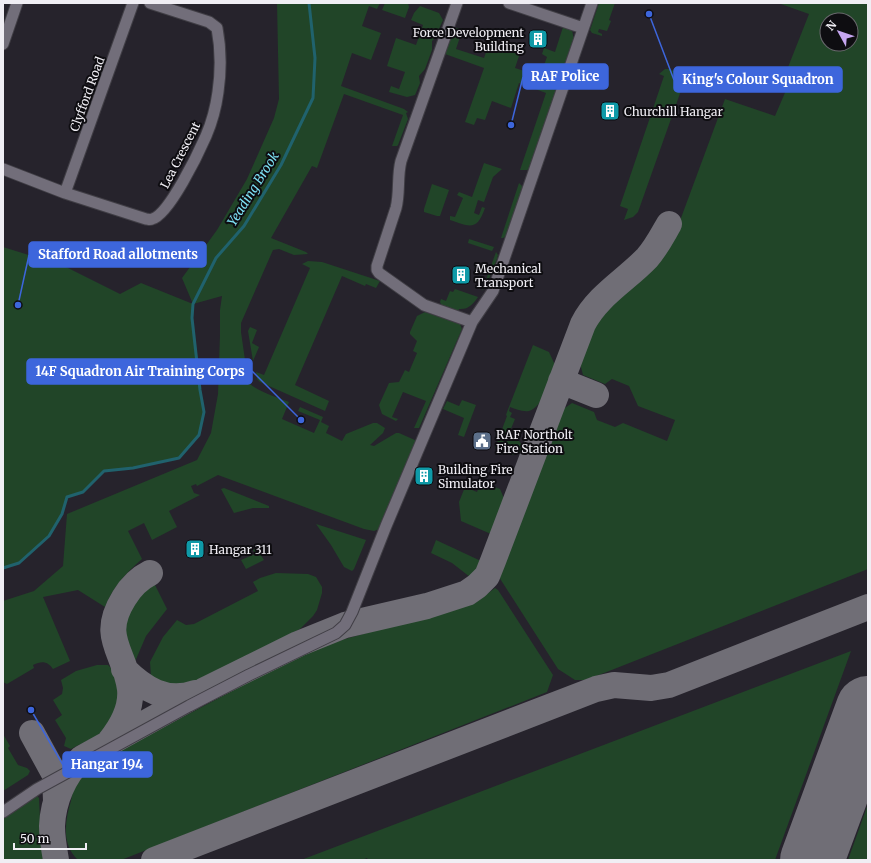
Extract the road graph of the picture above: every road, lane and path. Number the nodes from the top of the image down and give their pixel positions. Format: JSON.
{"nodes":[{"id":1,"x":17,"y":3,"type":"edge"},
{"id":2,"x":133,"y":3,"type":"edge"},
{"id":3,"x":150,"y":3,"type":"edge"},
{"id":4,"x":457,"y":3,"type":"edge"},
{"id":5,"x":509,"y":3,"type":"edge"},
{"id":6,"x":592,"y":3,"type":"edge"},
{"id":7,"x":583,"y":28,"type":"junction"},
{"id":8,"x":3,"y":44,"type":"edge"},
{"id":9,"x":3,"y":169,"type":"edge"},
{"id":10,"x":65,"y":193,"type":"junction"},
{"id":11,"x":472,"y":322,"type":"junction"},
{"id":12,"x":3,"y":812,"type":"edge"}],
"edges":[{"from":1,"to":8,"type":"street"},
{"from":2,"to":10,"type":"street","name":"Clyfford Road"},
{"from":3,"to":10,"type":"street","name":"Lea Crescent"},
{"from":4,"to":11,"type":"street"},
{"from":5,"to":7,"type":"street"},
{"from":6,"to":7,"type":"street"},
{"from":7,"to":11,"type":"street"},
{"from":9,"to":10,"type":"street"},
{"from":11,"to":12,"type":"street"}]}
